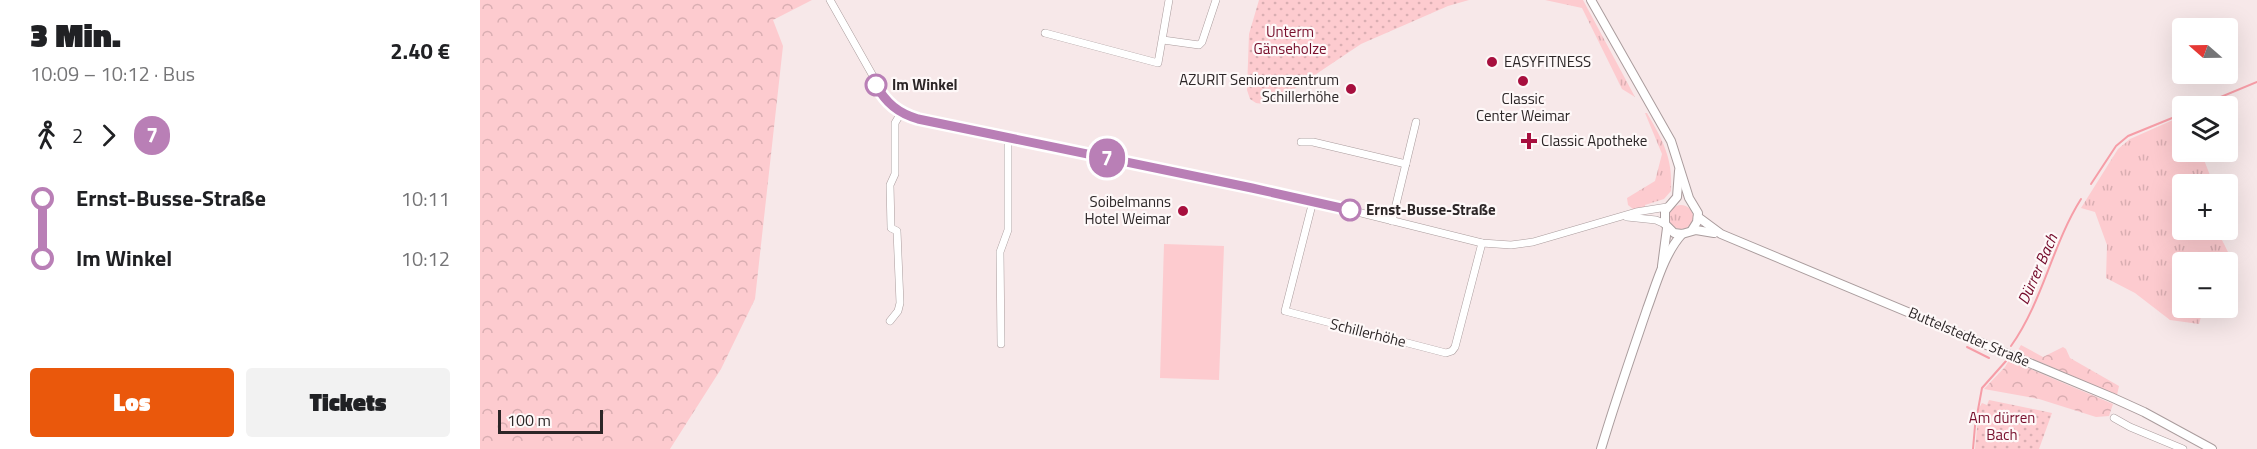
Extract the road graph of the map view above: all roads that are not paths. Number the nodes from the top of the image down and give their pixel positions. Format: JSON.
{"nodes":[{"id":1,"x":830,"y":0,"type":"edge"},
{"id":2,"x":1169,"y":0,"type":"edge"},
{"id":3,"x":1216,"y":0,"type":"edge"},
{"id":4,"x":1594,"y":1,"type":"edge"},
{"id":5,"x":1045,"y":33,"type":"dead end"},
{"id":6,"x":1163,"y":40,"type":"junction"},
{"id":7,"x":901,"y":112,"type":"junction"},
{"id":8,"x":1416,"y":122,"type":"dead end"},
{"id":9,"x":1008,"y":138,"type":"junction"},
{"id":10,"x":1301,"y":142,"type":"dead end"},
{"id":11,"x":1406,"y":164,"type":"junction"},
{"id":12,"x":1680,"y":165,"type":"junction"},
{"id":13,"x":1313,"y":201,"type":"junction"},
{"id":14,"x":1670,"y":204,"type":"junction"},
{"id":15,"x":1692,"y":204,"type":"junction"},
{"id":16,"x":1624,"y":217,"type":"junction"},
{"id":17,"x":1698,"y":217,"type":"junction"},
{"id":18,"x":1392,"y":221,"type":"junction"},
{"id":19,"x":1666,"y":226,"type":"junction"},
{"id":20,"x":1692,"y":230,"type":"junction"},
{"id":21,"x":1682,"y":234,"type":"junction"},
{"id":22,"x":1721,"y":234,"type":"junction"},
{"id":23,"x":1482,"y":243,"type":"junction"},
{"id":24,"x":1661,"y":272,"type":"junction"},
{"id":25,"x":890,"y":321,"type":"dead end"},
{"id":26,"x":1001,"y":344,"type":"dead end"},
{"id":27,"x":2114,"y":418,"type":"dead end"},
{"id":28,"x":1601,"y":449,"type":"edge"},
{"id":29,"x":2182,"y":449,"type":"edge"},
{"id":30,"x":2212,"y":449,"type":"edge"}],
"edges":[{"from":1,"to":7,"type":"street"},
{"from":2,"to":6,"type":"street"},
{"from":3,"to":6,"type":"street"},
{"from":4,"to":12,"type":"main road"},
{"from":5,"to":6,"type":"street"},
{"from":7,"to":9,"type":"street"},
{"from":7,"to":25,"type":"street"},
{"from":8,"to":11,"type":"street"},
{"from":9,"to":13,"type":"street"},
{"from":9,"to":26,"type":"street"},
{"from":10,"to":11,"type":"street"},
{"from":11,"to":18,"type":"street"},
{"from":12,"to":14,"type":"main road"},
{"from":12,"to":15,"type":"main road"},
{"from":13,"to":18,"type":"street"},
{"from":13,"to":23,"type":"street","name":"Schillerhöhe"},
{"from":14,"to":15,"type":"main road"},
{"from":14,"to":16,"type":"street"},
{"from":14,"to":19,"type":"main road"},
{"from":15,"to":17,"type":"main road"},
{"from":16,"to":19,"type":"street"},
{"from":16,"to":23,"type":"street"},
{"from":17,"to":20,"type":"main road"},
{"from":17,"to":22,"type":"main road"},
{"from":18,"to":23,"type":"street"},
{"from":19,"to":21,"type":"main road"},
{"from":19,"to":24,"type":"main road"},
{"from":20,"to":21,"type":"main road"},
{"from":20,"to":22,"type":"main road"},
{"from":21,"to":24,"type":"main road"},
{"from":22,"to":30,"type":"main road","name":"Buttelstedter Straße"},
{"from":24,"to":28,"type":"main road"},
{"from":27,"to":29,"type":"street"}]}
